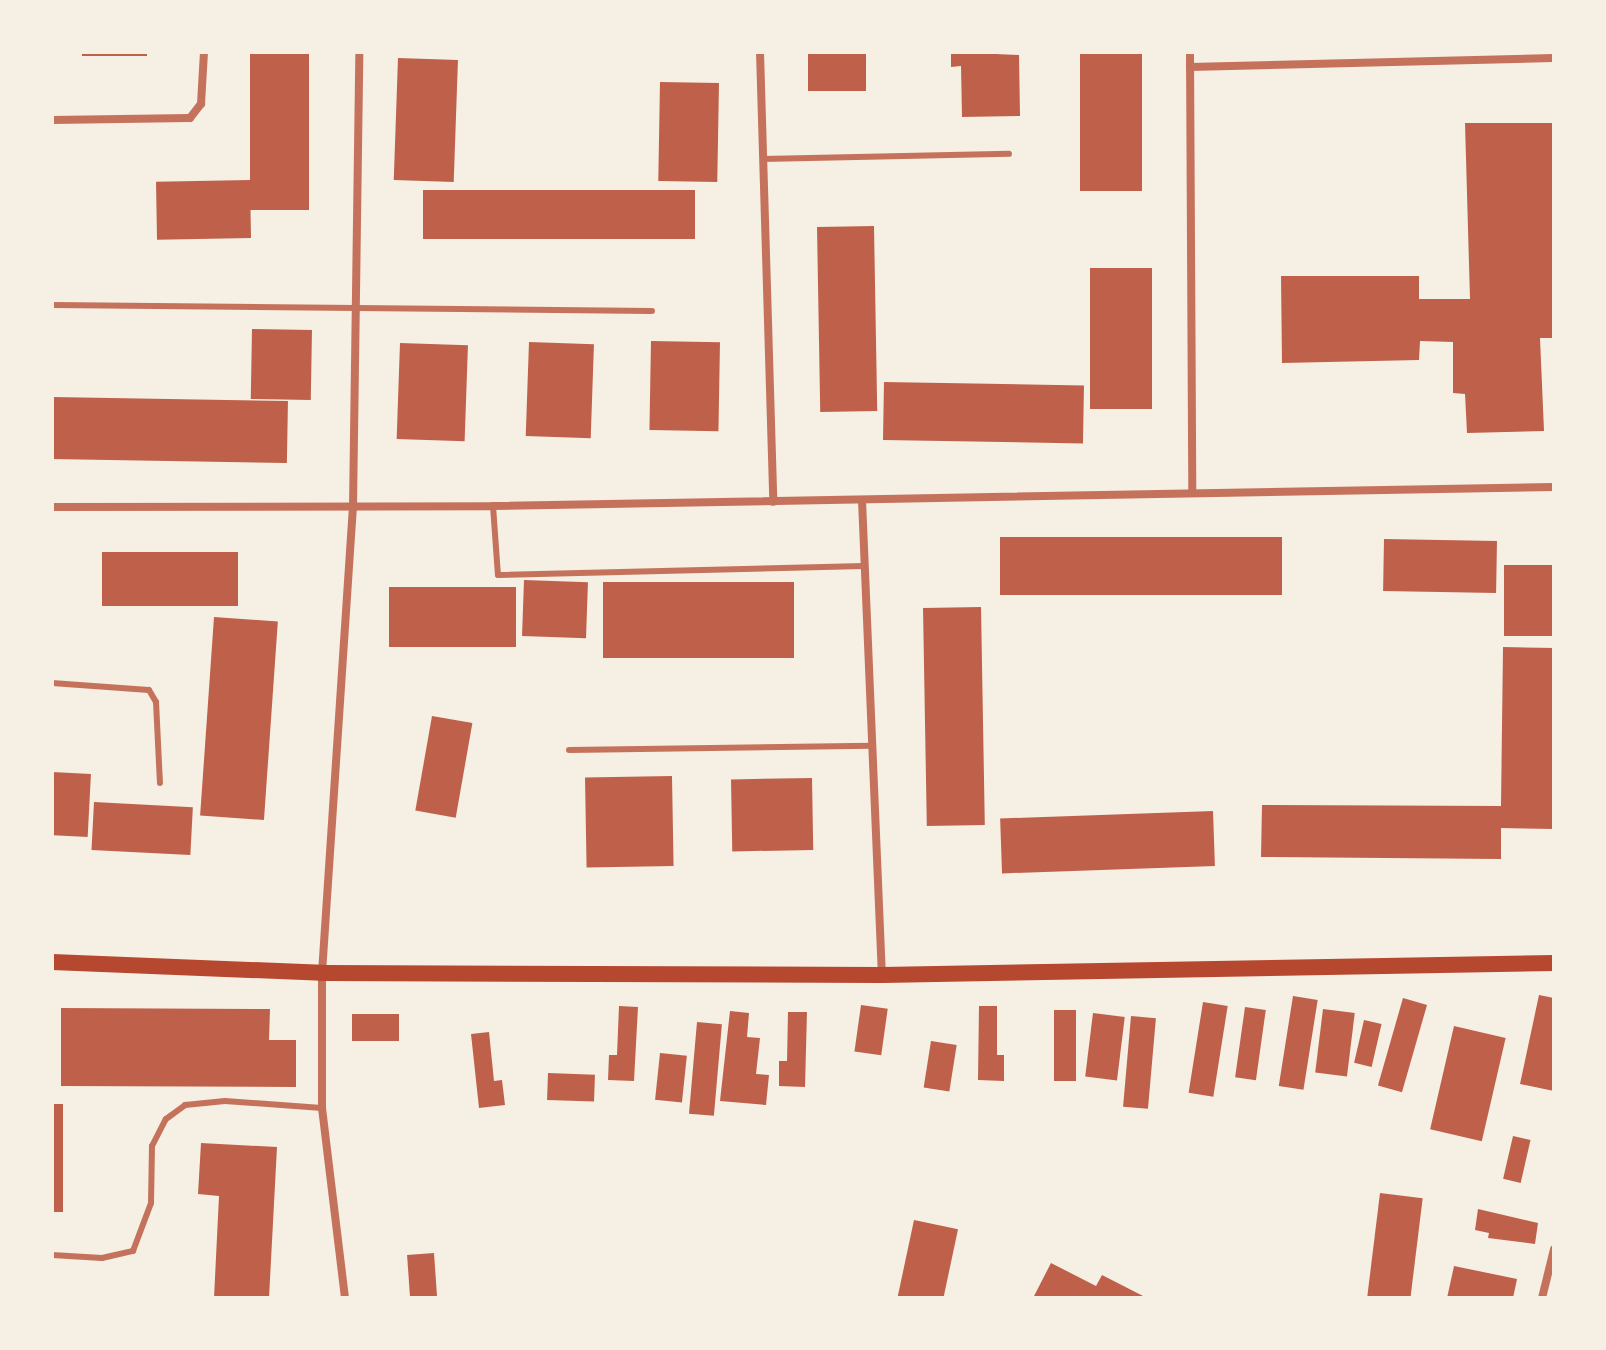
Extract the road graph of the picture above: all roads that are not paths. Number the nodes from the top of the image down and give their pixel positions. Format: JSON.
{"nodes":[{"id":1,"x":204,"y":52,"type":"edge"},
{"id":2,"x":359,"y":52,"type":"edge"},
{"id":3,"x":760,"y":52,"type":"edge"},
{"id":4,"x":1190,"y":52,"type":"edge"},
{"id":5,"x":1554,"y":58,"type":"edge"},
{"id":6,"x":1190,"y":67,"type":"junction"},
{"id":7,"x":52,"y":120,"type":"edge"},
{"id":8,"x":1009,"y":154,"type":"dead end"},
{"id":9,"x":763,"y":159,"type":"junction"},
{"id":10,"x":52,"y":305,"type":"edge"},
{"id":11,"x":356,"y":308,"type":"junction"},
{"id":12,"x":652,"y":311,"type":"dead end"},
{"id":13,"x":1554,"y":487,"type":"edge"},
{"id":14,"x":1192,"y":493,"type":"junction"},
{"id":15,"x":862,"y":500,"type":"junction"},
{"id":16,"x":773,"y":502,"type":"junction"},
{"id":17,"x":493,"y":506,"type":"junction"},
{"id":18,"x":52,"y":507,"type":"edge"},
{"id":19,"x":353,"y":508,"type":"junction"},
{"id":20,"x":864,"y":566,"type":"junction"},
{"id":21,"x":52,"y":683,"type":"edge"},
{"id":22,"x":872,"y":746,"type":"junction"},
{"id":23,"x":569,"y":750,"type":"dead end"},
{"id":24,"x":160,"y":783,"type":"dead end"},
{"id":25,"x":52,"y":962,"type":"edge"},
{"id":26,"x":1554,"y":963,"type":"edge"},
{"id":27,"x":322,"y":973,"type":"junction"},
{"id":28,"x":882,"y":975,"type":"junction"},
{"id":29,"x":322,"y":1108,"type":"junction"},
{"id":30,"x":1554,"y":1249,"type":"edge"},
{"id":31,"x":52,"y":1255,"type":"edge"},
{"id":32,"x":345,"y":1298,"type":"edge"},
{"id":33,"x":1542,"y":1298,"type":"edge"}],
"edges":[{"from":1,"to":7,"type":"street"},
{"from":2,"to":11,"type":"street"},
{"from":3,"to":9,"type":"street"},
{"from":4,"to":6,"type":"street"},
{"from":5,"to":6,"type":"street"},
{"from":6,"to":14,"type":"street"},
{"from":8,"to":9,"type":"lane"},
{"from":9,"to":16,"type":"street"},
{"from":10,"to":11,"type":"lane"},
{"from":11,"to":12,"type":"lane"},
{"from":11,"to":19,"type":"street"},
{"from":13,"to":14,"type":"street"},
{"from":14,"to":15,"type":"street"},
{"from":15,"to":16,"type":"street"},
{"from":15,"to":20,"type":"street"},
{"from":16,"to":17,"type":"street"},
{"from":17,"to":19,"type":"street"},
{"from":17,"to":20,"type":"lane"},
{"from":18,"to":19,"type":"street"},
{"from":19,"to":27,"type":"street"},
{"from":20,"to":22,"type":"street"},
{"from":21,"to":24,"type":"lane"},
{"from":22,"to":23,"type":"lane"},
{"from":22,"to":28,"type":"street"},
{"from":25,"to":27,"type":"main road"},
{"from":26,"to":28,"type":"main road"},
{"from":27,"to":28,"type":"main road"},
{"from":27,"to":29,"type":"street"},
{"from":29,"to":31,"type":"lane"},
{"from":29,"to":32,"type":"street"},
{"from":30,"to":33,"type":"street"}]}
